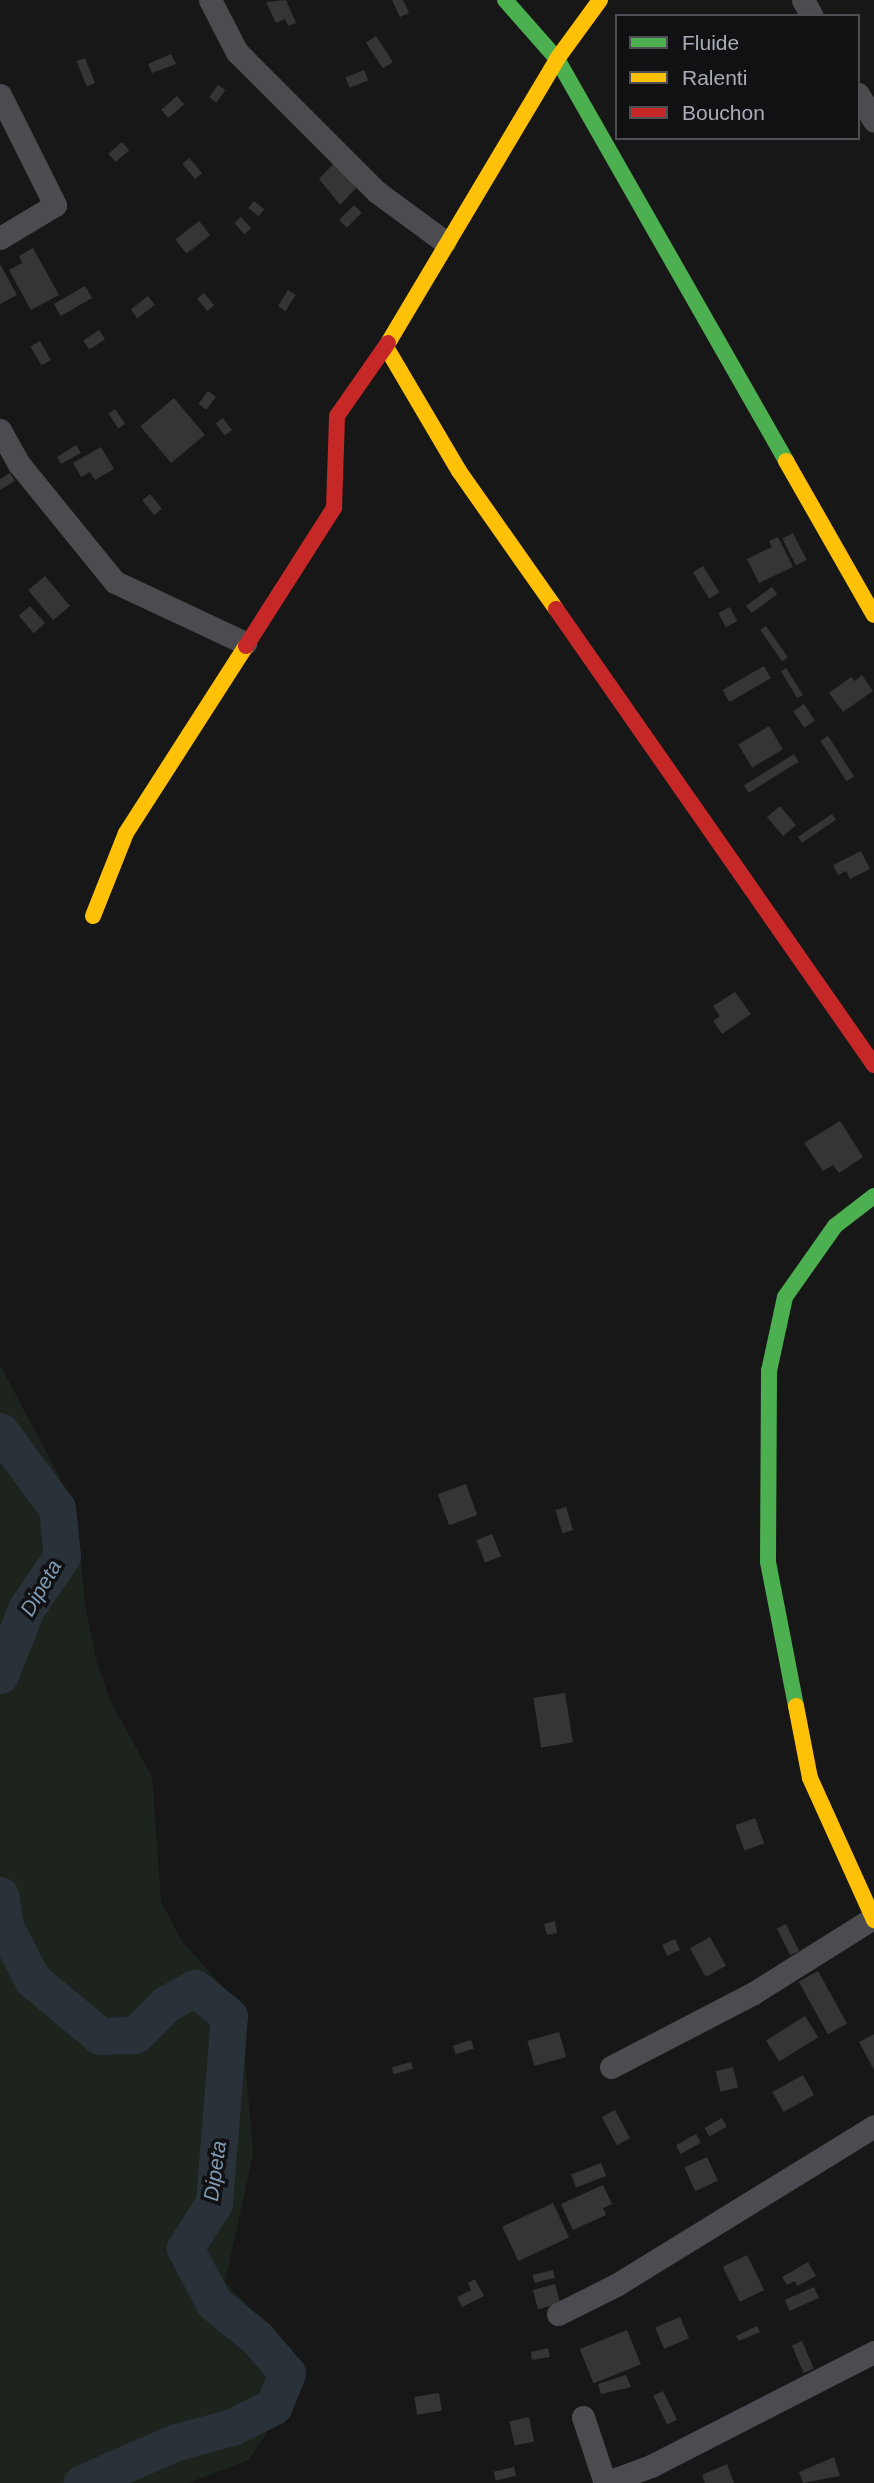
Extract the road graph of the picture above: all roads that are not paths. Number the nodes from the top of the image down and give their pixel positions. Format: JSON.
{"nodes":[{"id":1,"x":210,"y":0,"type":"edge"},
{"id":2,"x":505,"y":0,"type":"edge"},
{"id":3,"x":600,"y":0,"type":"edge"},
{"id":4,"x":558,"y":59,"type":"junction"},
{"id":5,"x":0,"y":95,"type":"edge"},
{"id":6,"x":860,"y":97,"type":"edge"},
{"id":7,"x":874,"y":121,"type":"edge"},
{"id":8,"x":0,"y":238,"type":"edge"},
{"id":9,"x":445,"y":242,"type":"junction"},
{"id":10,"x":386,"y":347,"type":"junction"},
{"id":11,"x":0,"y":430,"type":"edge"},
{"id":12,"x":874,"y":615,"type":"edge"},
{"id":13,"x":245,"y":643,"type":"junction"},
{"id":14,"x":93,"y":916,"type":"dead end"},
{"id":15,"x":874,"y":1065,"type":"edge"},
{"id":16,"x":874,"y":1196,"type":"edge"},
{"id":17,"x":874,"y":1919,"type":"edge"},
{"id":18,"x":611,"y":2067,"type":"dead end"},
{"id":19,"x":874,"y":2126,"type":"edge"},
{"id":20,"x":558,"y":2314,"type":"dead end"},
{"id":21,"x":874,"y":2352,"type":"edge"},
{"id":22,"x":583,"y":2417,"type":"dead end"},
{"id":23,"x":605,"y":2483,"type":"edge"}],
"edges":[{"from":1,"to":9,"type":"street"},
{"from":2,"to":4,"type":"street"},
{"from":3,"to":4,"type":"street"},
{"from":4,"to":9,"type":"street"},
{"from":4,"to":12,"type":"street"},
{"from":5,"to":8,"type":"street"},
{"from":6,"to":7,"type":"street"},
{"from":9,"to":10,"type":"street"},
{"from":10,"to":13,"type":"street"},
{"from":10,"to":15,"type":"street"},
{"from":11,"to":13,"type":"street"},
{"from":13,"to":14,"type":"street"},
{"from":16,"to":17,"type":"street"},
{"from":17,"to":18,"type":"street"},
{"from":19,"to":20,"type":"street"},
{"from":21,"to":23,"type":"street"},
{"from":22,"to":23,"type":"street"}]}
